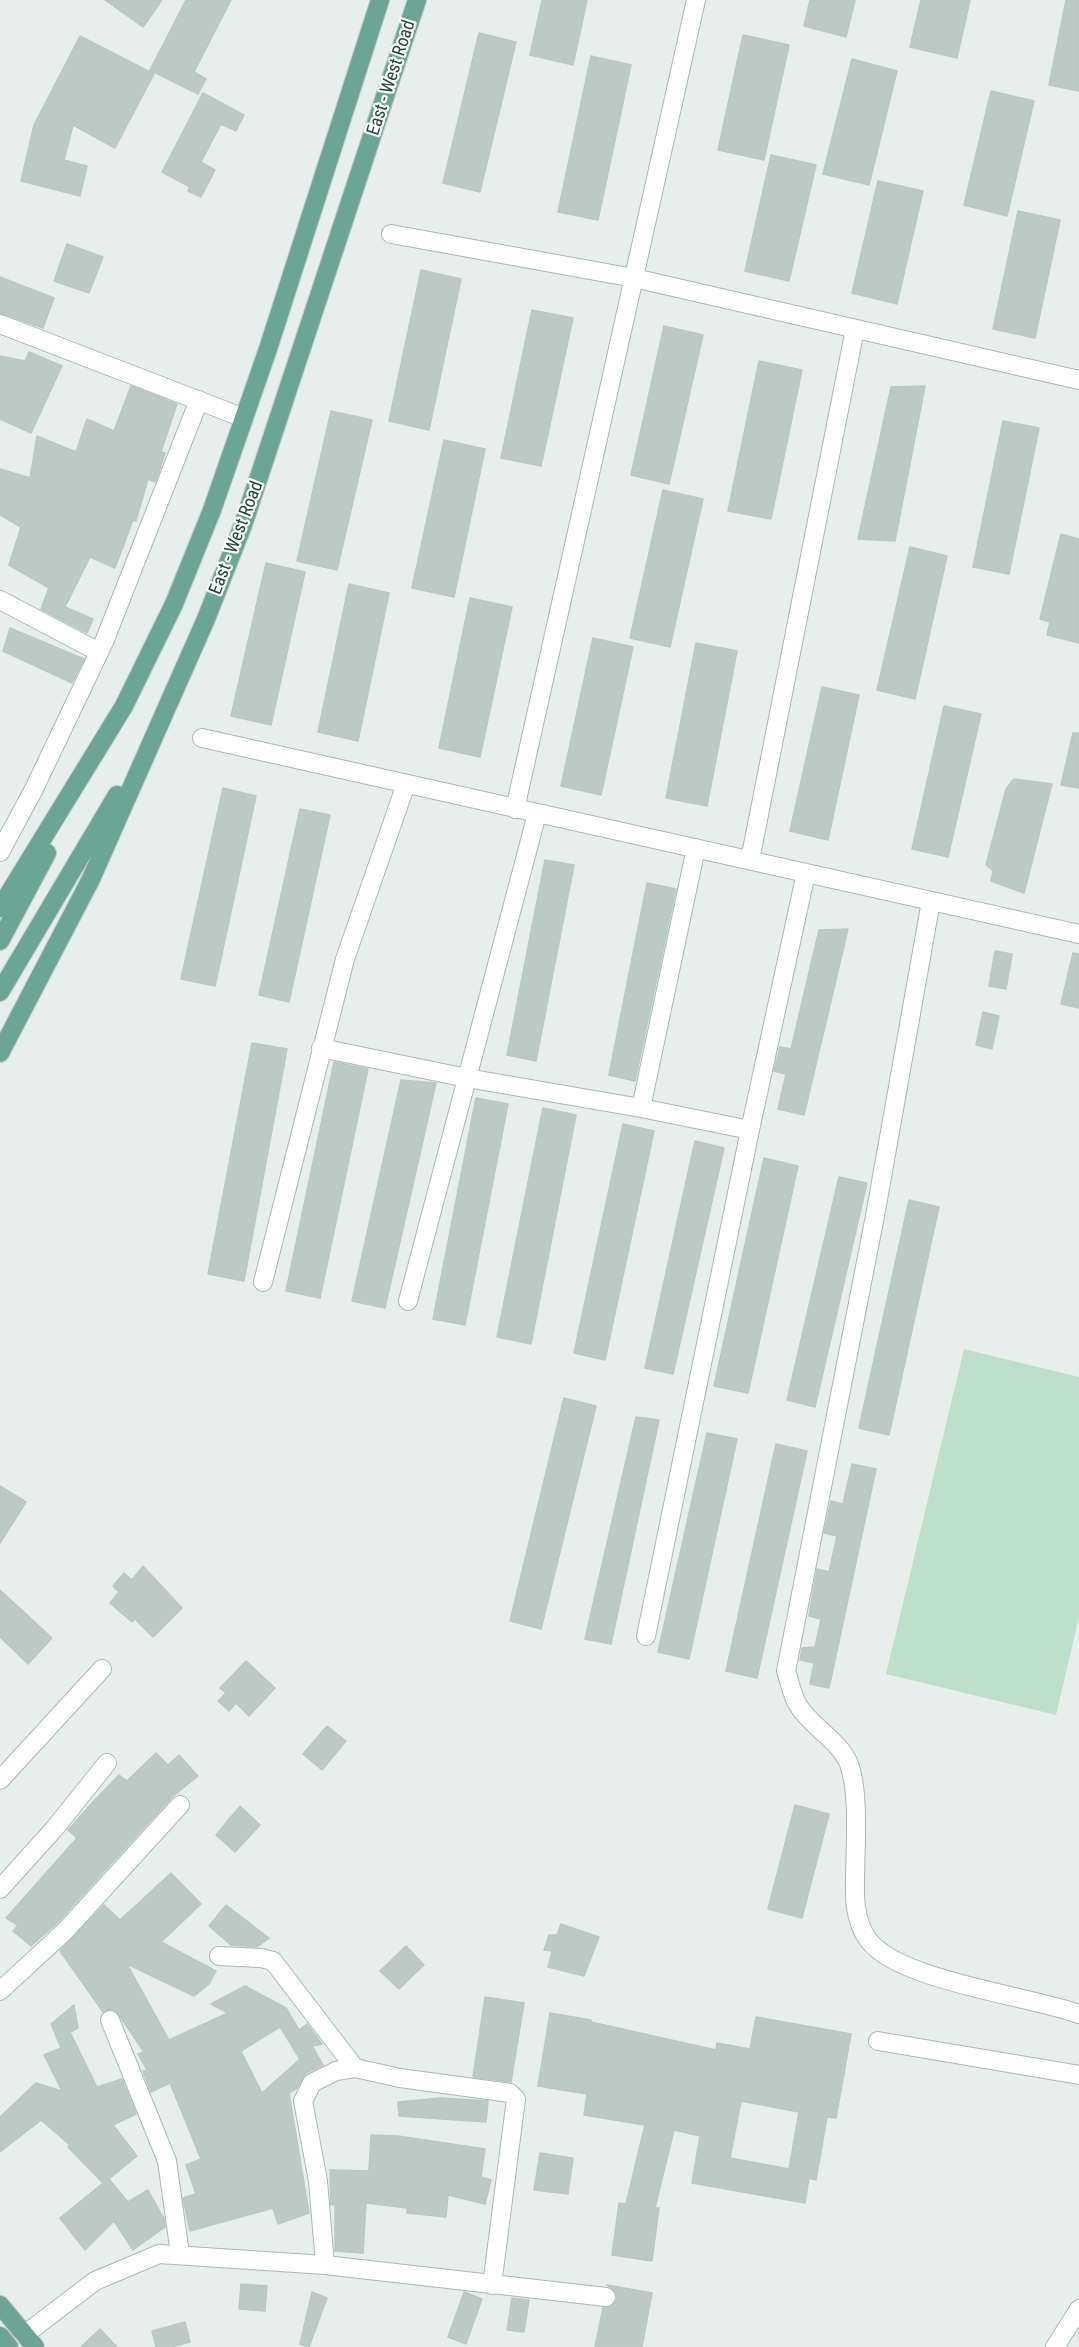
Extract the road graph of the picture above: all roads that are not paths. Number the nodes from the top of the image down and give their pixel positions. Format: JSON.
{"nodes":[{"id":1,"x":380,"y":0,"type":"edge"},
{"id":2,"x":417,"y":0,"type":"edge"},
{"id":3,"x":696,"y":0,"type":"edge"},
{"id":4,"x":391,"y":234,"type":"dead end"},
{"id":5,"x":634,"y":279,"type":"junction"},
{"id":6,"x":0,"y":324,"type":"edge"},
{"id":7,"x":855,"y":329,"type":"junction"},
{"id":8,"x":1079,"y":380,"type":"edge"},
{"id":9,"x":199,"y":400,"type":"junction"},
{"id":10,"x":244,"y":418,"type":"junction"},
{"id":11,"x":0,"y":600,"type":"edge"},
{"id":12,"x":99,"y":652,"type":"junction"},
{"id":13,"x":124,"y":705,"type":"junction"},
{"id":14,"x":156,"y":730,"type":"junction"},
{"id":15,"x":202,"y":738,"type":"dead end"},
{"id":16,"x":406,"y":784,"type":"junction"},
{"id":17,"x":515,"y":809,"type":"junction"},
{"id":18,"x":537,"y":814,"type":"junction"},
{"id":19,"x":696,"y":848,"type":"junction"},
{"id":20,"x":0,"y":852,"type":"edge"},
{"id":21,"x":750,"y":860,"type":"junction"},
{"id":22,"x":806,"y":873,"type":"junction"},
{"id":23,"x":931,"y":901,"type":"junction"},
{"id":24,"x":0,"y":908,"type":"edge"},
{"id":25,"x":1079,"y":934,"type":"edge"},
{"id":26,"x":0,"y":941,"type":"edge"},
{"id":27,"x":0,"y":992,"type":"edge"},
{"id":28,"x":321,"y":1048,"type":"junction"},
{"id":29,"x":0,"y":1053,"type":"edge"},
{"id":30,"x":467,"y":1078,"type":"junction"},
{"id":31,"x":641,"y":1108,"type":"junction"},
{"id":32,"x":750,"y":1130,"type":"junction"},
{"id":33,"x":263,"y":1282,"type":"dead end"},
{"id":34,"x":408,"y":1301,"type":"dead end"},
{"id":35,"x":646,"y":1636,"type":"dead end"},
{"id":36,"x":102,"y":1669,"type":"dead end"},
{"id":37,"x":107,"y":1764,"type":"dead end"},
{"id":38,"x":0,"y":1780,"type":"edge"},
{"id":39,"x":180,"y":1804,"type":"dead end"},
{"id":40,"x":0,"y":1889,"type":"edge"},
{"id":41,"x":219,"y":1956,"type":"dead end"},
{"id":42,"x":0,"y":1991,"type":"edge"},
{"id":43,"x":1079,"y":2014,"type":"edge"},
{"id":44,"x":110,"y":2020,"type":"dead end"},
{"id":45,"x":878,"y":2041,"type":"dead end"},
{"id":46,"x":355,"y":2068,"type":"junction"},
{"id":47,"x":1079,"y":2075,"type":"edge"},
{"id":48,"x":180,"y":2254,"type":"junction"},
{"id":49,"x":325,"y":2265,"type":"junction"},
{"id":50,"x":492,"y":2285,"type":"junction"},
{"id":51,"x":606,"y":2297,"type":"dead end"},
{"id":52,"x":0,"y":2305,"type":"edge"},
{"id":53,"x":1079,"y":2309,"type":"edge"},
{"id":54,"x":0,"y":2336,"type":"edge"},
{"id":55,"x":29,"y":2341,"type":"edge"},
{"id":56,"x":9,"y":2347,"type":"edge"},
{"id":57,"x":1055,"y":2347,"type":"edge"}],
"edges":[{"from":1,"to":10,"type":"main road","name":"East - West Road"},
{"from":2,"to":14,"type":"main road","name":"East - West Road"},
{"from":3,"to":5,"type":"street"},
{"from":4,"to":5,"type":"street"},
{"from":5,"to":7,"type":"street"},
{"from":5,"to":17,"type":"street"},
{"from":6,"to":9,"type":"street"},
{"from":7,"to":8,"type":"street"},
{"from":7,"to":21,"type":"street"},
{"from":9,"to":10,"type":"street"},
{"from":9,"to":12,"type":"street"},
{"from":10,"to":13,"type":"main road","name":"East - West Road"},
{"from":11,"to":12,"type":"street"},
{"from":12,"to":20,"type":"street"},
{"from":13,"to":24,"type":"main road","name":"East - West Road"},
{"from":13,"to":26,"type":"main road"},
{"from":14,"to":27,"type":"main road"},
{"from":14,"to":29,"type":"main road","name":"East - West Road"},
{"from":15,"to":16,"type":"street"},
{"from":16,"to":17,"type":"street"},
{"from":16,"to":28,"type":"street"},
{"from":17,"to":18,"type":"street"},
{"from":18,"to":19,"type":"street"},
{"from":18,"to":30,"type":"street"},
{"from":19,"to":21,"type":"street"},
{"from":19,"to":31,"type":"street"},
{"from":21,"to":22,"type":"street"},
{"from":22,"to":23,"type":"street"},
{"from":22,"to":32,"type":"street"},
{"from":23,"to":25,"type":"street"},
{"from":23,"to":43,"type":"street"},
{"from":28,"to":30,"type":"street"},
{"from":28,"to":33,"type":"street"},
{"from":30,"to":31,"type":"street"},
{"from":30,"to":34,"type":"street"},
{"from":31,"to":32,"type":"street"},
{"from":32,"to":35,"type":"street"},
{"from":36,"to":38,"type":"street"},
{"from":37,"to":40,"type":"street"},
{"from":39,"to":42,"type":"street"},
{"from":41,"to":46,"type":"street"},
{"from":44,"to":48,"type":"street"},
{"from":45,"to":47,"type":"street"},
{"from":46,"to":49,"type":"street"},
{"from":46,"to":50,"type":"street"},
{"from":48,"to":49,"type":"street"},
{"from":48,"to":55,"type":"street"},
{"from":49,"to":50,"type":"street"},
{"from":50,"to":51,"type":"street"},
{"from":52,"to":55,"type":"main road"},
{"from":53,"to":57,"type":"street"},
{"from":54,"to":56,"type":"main road"}]}
